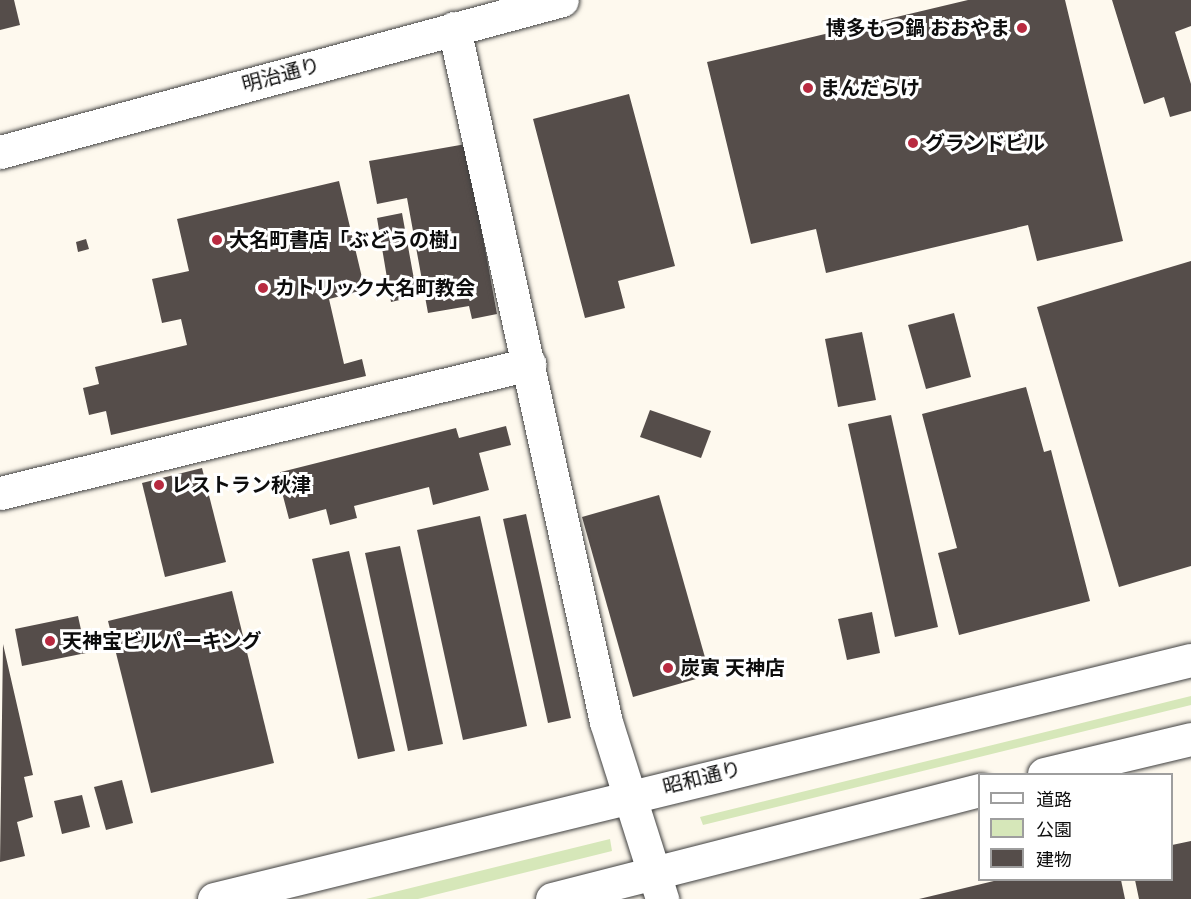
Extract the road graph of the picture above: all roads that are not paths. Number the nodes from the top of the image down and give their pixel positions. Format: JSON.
{"nodes":[{"id":1,"x":562,"y":0,"type":"edge"},
{"id":2,"x":454,"y":28,"type":"junction"},
{"id":3,"x":0,"y":152,"type":"edge"},
{"id":4,"x":529,"y":364,"type":"junction"},
{"id":5,"x":0,"y":493,"type":"edge"},
{"id":6,"x":1191,"y":660,"type":"edge"},
{"id":7,"x":1191,"y":739,"type":"edge"},
{"id":8,"x":1048,"y":773,"type":"edge"},
{"id":9,"x":978,"y":791,"type":"edge"},
{"id":10,"x":629,"y":797,"type":"junction"},
{"id":11,"x":658,"y":886,"type":"edge"},
{"id":12,"x":214,"y":899,"type":"edge"},
{"id":13,"x":552,"y":899,"type":"edge"}],
"edges":[{"from":1,"to":2,"type":"street","name":"明治通り"},
{"from":2,"to":3,"type":"street","name":"明治通り"},
{"from":2,"to":4,"type":"street"},
{"from":4,"to":5,"type":"street"},
{"from":4,"to":10,"type":"street"},
{"from":6,"to":10,"type":"street","name":"昭和通り"},
{"from":7,"to":8,"type":"street"},
{"from":9,"to":11,"type":"street"},
{"from":10,"to":11,"type":"street"},
{"from":10,"to":12,"type":"street","name":"昭和通り"},
{"from":11,"to":13,"type":"street"}]}
